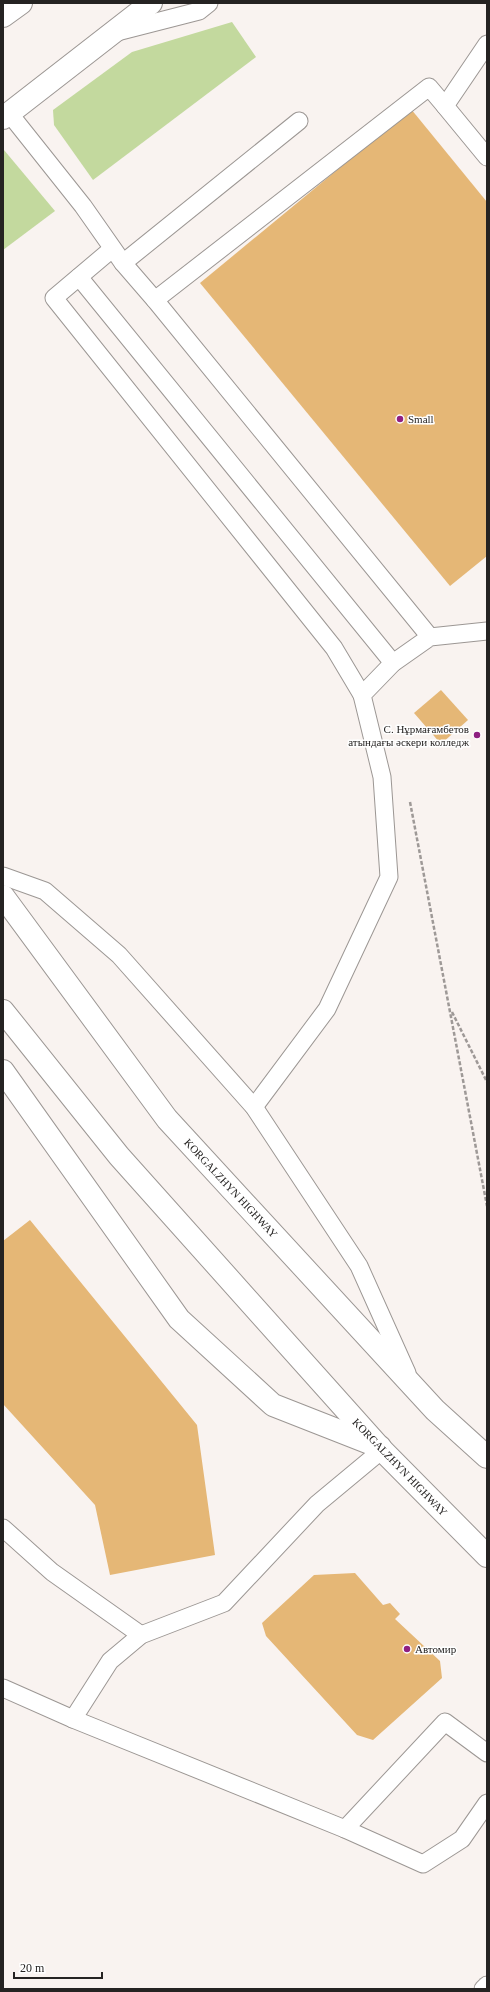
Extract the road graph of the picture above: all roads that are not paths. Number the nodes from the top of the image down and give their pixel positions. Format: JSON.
{"nodes":[{"id":1,"x":151,"y":3,"type":"edge"},
{"id":2,"x":209,"y":3,"type":"edge"},
{"id":3,"x":113,"y":33,"type":"junction"},
{"id":4,"x":487,"y":44,"type":"edge"},
{"id":5,"x":446,"y":106,"type":"junction"},
{"id":6,"x":6,"y":115,"type":"edge"},
{"id":7,"x":299,"y":121,"type":"dead end"},
{"id":8,"x":487,"y":157,"type":"edge"},
{"id":9,"x":112,"y":249,"type":"junction"},
{"id":10,"x":122,"y":263,"type":"junction"},
{"id":11,"x":79,"y":277,"type":"junction"},
{"id":12,"x":155,"y":300,"type":"junction"},
{"id":13,"x":487,"y":631,"type":"edge"},
{"id":14,"x":430,"y":636,"type":"junction"},
{"id":15,"x":393,"y":663,"type":"junction"},
{"id":16,"x":362,"y":695,"type":"junction"},
{"id":17,"x":3,"y":876,"type":"edge"},
{"id":18,"x":3,"y":896,"type":"edge"},
{"id":19,"x":3,"y":1011,"type":"edge"},
{"id":20,"x":3,"y":1072,"type":"edge"},
{"id":21,"x":254,"y":1107,"type":"junction"},
{"id":22,"x":410,"y":1380,"type":"junction"},
{"id":23,"x":381,"y":1449,"type":"junction"},
{"id":24,"x":487,"y":1457,"type":"edge"},
{"id":25,"x":3,"y":1528,"type":"edge"},
{"id":26,"x":487,"y":1556,"type":"edge"},
{"id":27,"x":141,"y":1635,"type":"junction"},
{"id":28,"x":3,"y":1688,"type":"edge"},
{"id":29,"x":72,"y":1719,"type":"junction"},
{"id":30,"x":487,"y":1753,"type":"edge"},
{"id":31,"x":487,"y":1803,"type":"edge"},
{"id":32,"x":345,"y":1829,"type":"junction"},
{"id":33,"x":487,"y":1985,"type":"edge"},
{"id":34,"x":483,"y":1989,"type":"edge"}],
"edges":[{"from":1,"to":3,"type":"main road"},
{"from":2,"to":3,"type":"lane"},
{"from":3,"to":6,"type":"main road"},
{"from":4,"to":5,"type":"lane"},
{"from":5,"to":8,"type":"lane"},
{"from":5,"to":12,"type":"lane"},
{"from":6,"to":9,"type":"lane"},
{"from":7,"to":10,"type":"lane"},
{"from":9,"to":10,"type":"lane"},
{"from":9,"to":11,"type":"lane"},
{"from":10,"to":12,"type":"lane"},
{"from":11,"to":15,"type":"lane"},
{"from":11,"to":16,"type":"lane"},
{"from":12,"to":14,"type":"lane"},
{"from":13,"to":14,"type":"lane"},
{"from":14,"to":15,"type":"lane"},
{"from":15,"to":16,"type":"lane"},
{"from":16,"to":21,"type":"lane"},
{"from":17,"to":21,"type":"lane"},
{"from":18,"to":22,"type":"main road","name":"KORGALZHYN HIGHWAY"},
{"from":19,"to":23,"type":"main road","name":"KORGALZHYN HIGHWAY"},
{"from":20,"to":23,"type":"main road"},
{"from":21,"to":22,"type":"lane"},
{"from":22,"to":24,"type":"main road","name":"KORGALZHYN HIGHWAY"},
{"from":23,"to":26,"type":"main road","name":"KORGALZHYN HIGHWAY"},
{"from":23,"to":27,"type":"lane"},
{"from":25,"to":27,"type":"lane"},
{"from":27,"to":29,"type":"lane"},
{"from":28,"to":29,"type":"lane"},
{"from":29,"to":32,"type":"lane"},
{"from":30,"to":32,"type":"lane"},
{"from":31,"to":32,"type":"lane"},
{"from":33,"to":34,"type":"lane"}]}
